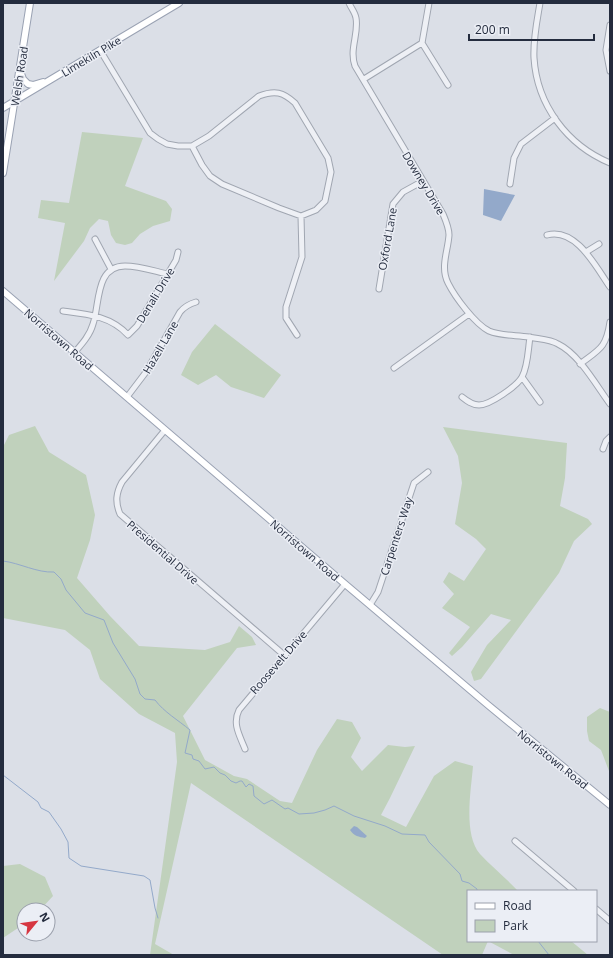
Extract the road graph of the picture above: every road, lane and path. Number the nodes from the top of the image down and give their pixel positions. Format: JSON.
{"nodes":[{"id":1,"x":30,"y":3,"type":"edge"},
{"id":2,"x":179,"y":3,"type":"edge"},
{"id":3,"x":349,"y":3,"type":"edge"},
{"id":4,"x":429,"y":3,"type":"edge"},
{"id":5,"x":540,"y":3,"type":"edge"},
{"id":6,"x":610,"y":26,"type":"edge"},
{"id":7,"x":422,"y":43,"type":"junction"},
{"id":8,"x":100,"y":50,"type":"junction"},
{"id":9,"x":20,"y":71,"type":"junction"},
{"id":10,"x":610,"y":71,"type":"edge"},
{"id":11,"x":57,"y":77,"type":"junction"},
{"id":12,"x":364,"y":80,"type":"junction"},
{"id":13,"x":448,"y":85,"type":"dead end"},
{"id":14,"x":15,"y":101,"type":"junction"},
{"id":15,"x":3,"y":108,"type":"edge"},
{"id":16,"x":555,"y":118,"type":"junction"},
{"id":17,"x":192,"y":146,"type":"junction"},
{"id":18,"x":610,"y":163,"type":"edge"},
{"id":19,"x":3,"y":174,"type":"edge"},
{"id":20,"x":423,"y":181,"type":"junction"},
{"id":21,"x":510,"y":184,"type":"dead end"},
{"id":22,"x":301,"y":216,"type":"junction"},
{"id":23,"x":547,"y":235,"type":"dead end"},
{"id":24,"x":95,"y":239,"type":"dead end"},
{"id":25,"x":599,"y":244,"type":"dead end"},
{"id":26,"x":178,"y":252,"type":"dead end"},
{"id":27,"x":586,"y":252,"type":"junction"},
{"id":28,"x":111,"y":269,"type":"junction"},
{"id":29,"x":168,"y":274,"type":"junction"},
{"id":30,"x":610,"y":287,"type":"edge"},
{"id":31,"x":379,"y":289,"type":"dead end"},
{"id":32,"x":3,"y":291,"type":"edge"},
{"id":33,"x":3,"y":295,"type":"edge"},
{"id":34,"x":14,"y":300,"type":"junction"},
{"id":35,"x":196,"y":302,"type":"dead end"},
{"id":36,"x":63,"y":311,"type":"dead end"},
{"id":37,"x":469,"y":314,"type":"junction"},
{"id":38,"x":95,"y":316,"type":"junction"},
{"id":39,"x":610,"y":322,"type":"edge"},
{"id":40,"x":297,"y":335,"type":"dead end"},
{"id":41,"x":530,"y":337,"type":"junction"},
{"id":42,"x":75,"y":352,"type":"junction"},
{"id":43,"x":580,"y":364,"type":"junction"},
{"id":44,"x":394,"y":368,"type":"dead end"},
{"id":45,"x":522,"y":378,"type":"junction"},
{"id":46,"x":462,"y":397,"type":"dead end"},
{"id":47,"x":127,"y":398,"type":"junction"},
{"id":48,"x":540,"y":402,"type":"dead end"},
{"id":49,"x":610,"y":404,"type":"edge"},
{"id":50,"x":166,"y":430,"type":"junction"},
{"id":51,"x":610,"y":437,"type":"edge"},
{"id":52,"x":603,"y":449,"type":"dead end"},
{"id":53,"x":428,"y":472,"type":"dead end"},
{"id":54,"x":345,"y":584,"type":"junction"},
{"id":55,"x":370,"y":605,"type":"junction"},
{"id":56,"x":284,"y":655,"type":"junction"},
{"id":57,"x":245,"y":749,"type":"dead end"},
{"id":58,"x":610,"y":806,"type":"edge"},
{"id":59,"x":515,"y":841,"type":"dead end"},
{"id":60,"x":573,"y":890,"type":"edge"},
{"id":61,"x":597,"y":910,"type":"edge"},
{"id":62,"x":610,"y":921,"type":"edge"}],
"edges":[{"from":1,"to":9,"type":"main road","name":"Welsh Road"},
{"from":2,"to":8,"type":"main road","name":"Limekiln Pike"},
{"from":3,"to":12,"type":"street","name":"Downey Drive"},
{"from":4,"to":7,"type":"street"},
{"from":5,"to":16,"type":"street"},
{"from":6,"to":10,"type":"street"},
{"from":7,"to":12,"type":"street"},
{"from":7,"to":13,"type":"street"},
{"from":8,"to":11,"type":"main road","name":"Limekiln Pike"},
{"from":8,"to":17,"type":"street"},
{"from":9,"to":11,"type":"main road"},
{"from":9,"to":14,"type":"main road","name":"Welsh Road"},
{"from":11,"to":14,"type":"main road","name":"Limekiln Pike"},
{"from":12,"to":20,"type":"street","name":"Downey Drive"},
{"from":14,"to":15,"type":"main road","name":"Limekiln Pike"},
{"from":14,"to":19,"type":"main road","name":"Welsh Road"},
{"from":16,"to":18,"type":"street"},
{"from":16,"to":21,"type":"street"},
{"from":17,"to":22,"type":"street"},
{"from":17,"to":22,"type":"street"},
{"from":20,"to":31,"type":"street","name":"Oxford Lane"},
{"from":20,"to":37,"type":"street","name":"Downey Drive"},
{"from":22,"to":40,"type":"street"},
{"from":23,"to":27,"type":"street"},
{"from":24,"to":28,"type":"street"},
{"from":25,"to":27,"type":"street"},
{"from":26,"to":29,"type":"street","name":"Denali Drive"},
{"from":27,"to":30,"type":"street"},
{"from":28,"to":29,"type":"street"},
{"from":28,"to":38,"type":"street"},
{"from":29,"to":38,"type":"street","name":"Denali Drive"},
{"from":32,"to":34,"type":"main road","name":"Norristown Road"},
{"from":33,"to":34,"type":"main road"},
{"from":34,"to":42,"type":"main road","name":"Norristown Road"},
{"from":35,"to":47,"type":"street","name":"Hazell Lane"},
{"from":36,"to":38,"type":"street"},
{"from":37,"to":41,"type":"street","name":"Downey Drive"},
{"from":37,"to":44,"type":"street"},
{"from":38,"to":42,"type":"street"},
{"from":39,"to":43,"type":"street"},
{"from":41,"to":43,"type":"street","name":"Downey Drive"},
{"from":41,"to":45,"type":"street"},
{"from":42,"to":47,"type":"main road","name":"Norristown Road"},
{"from":43,"to":49,"type":"street","name":"Downey Drive"},
{"from":45,"to":46,"type":"street"},
{"from":45,"to":48,"type":"street"},
{"from":47,"to":50,"type":"main road","name":"Norristown Road"},
{"from":50,"to":54,"type":"main road","name":"Norristown Road"},
{"from":50,"to":56,"type":"street","name":"Presidential Drive"},
{"from":51,"to":52,"type":"street"},
{"from":53,"to":55,"type":"street","name":"Carpenters Way"},
{"from":54,"to":55,"type":"main road","name":"Norristown Road"},
{"from":54,"to":56,"type":"street","name":"Roosevelt Drive"},
{"from":55,"to":58,"type":"main road","name":"Norristown Road"},
{"from":56,"to":57,"type":"street","name":"Roosevelt Drive"},
{"from":59,"to":60,"type":"street"},
{"from":61,"to":62,"type":"street"}]}
